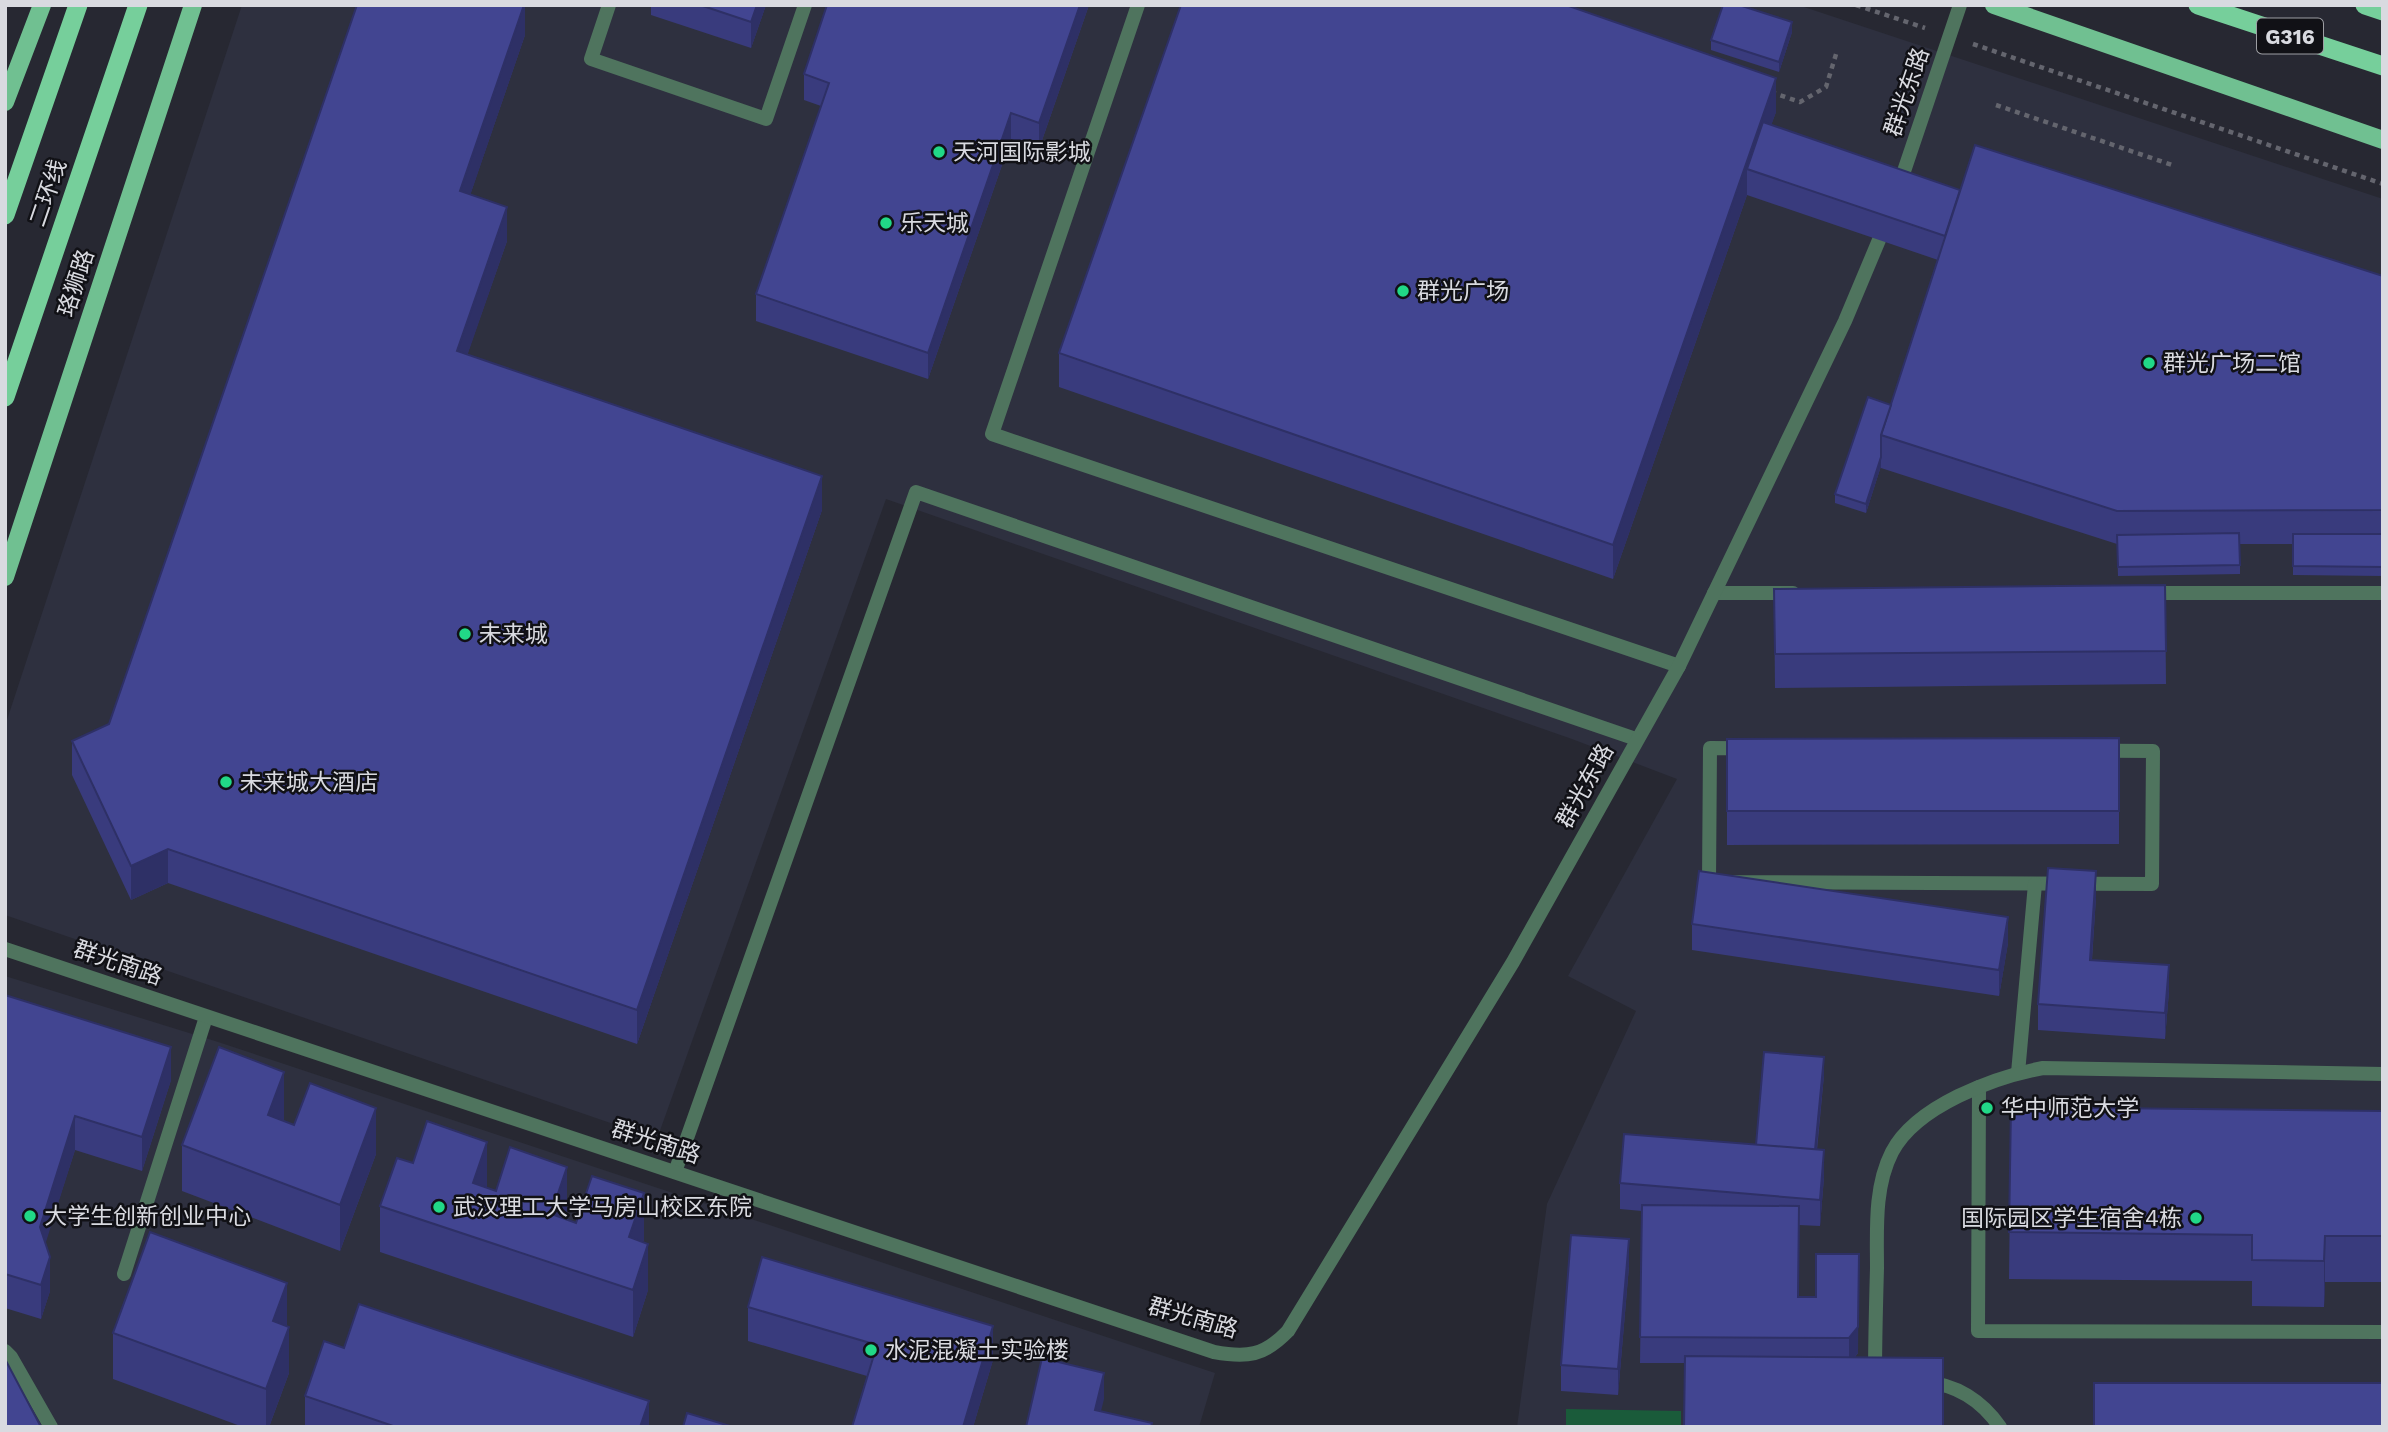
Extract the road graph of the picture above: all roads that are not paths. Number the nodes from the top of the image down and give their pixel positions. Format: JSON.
{"nodes":[{"id":1,"x":42,"y":5,"type":"edge"},
{"id":2,"x":78,"y":5,"type":"edge"},
{"id":3,"x":138,"y":5,"type":"edge"},
{"id":4,"x":193,"y":5,"type":"edge"},
{"id":5,"x":609,"y":5,"type":"edge"},
{"id":6,"x":805,"y":5,"type":"edge"},
{"id":7,"x":1138,"y":5,"type":"edge"},
{"id":8,"x":1960,"y":5,"type":"edge"},
{"id":9,"x":1994,"y":5,"type":"edge"},
{"id":10,"x":2198,"y":5,"type":"edge"},
{"id":11,"x":2365,"y":5,"type":"edge"},
{"id":12,"x":2383,"y":11,"type":"edge"},
{"id":13,"x":2383,"y":66,"type":"edge"},
{"id":14,"x":5,"y":102,"type":"edge"},
{"id":15,"x":2383,"y":140,"type":"edge"},
{"id":16,"x":1896,"y":194,"type":"edge"},
{"id":17,"x":5,"y":215,"type":"edge"},
{"id":18,"x":1879,"y":240,"type":"edge"},
{"id":19,"x":5,"y":397,"type":"edge"},
{"id":20,"x":5,"y":577,"type":"edge"},
{"id":21,"x":1714,"y":593,"type":"junction"},
{"id":22,"x":1812,"y":593,"type":"edge"},
{"id":23,"x":2132,"y":593,"type":"edge"},
{"id":24,"x":2383,"y":593,"type":"edge"},
{"id":25,"x":1679,"y":666,"type":"junction"},
{"id":26,"x":1636,"y":739,"type":"junction"},
{"id":27,"x":2035,"y":884,"type":"junction"},
{"id":28,"x":5,"y":949,"type":"edge"},
{"id":29,"x":206,"y":1017,"type":"junction"},
{"id":30,"x":2018,"y":1073,"type":"junction"},
{"id":31,"x":2383,"y":1074,"type":"edge"},
{"id":32,"x":1979,"y":1087,"type":"junction"},
{"id":33,"x":675,"y":1172,"type":"junction"},
{"id":34,"x":124,"y":1274,"type":"dead end"},
{"id":35,"x":1288,"y":1331,"type":"joint"},
{"id":36,"x":2383,"y":1332,"type":"edge"},
{"id":37,"x":5,"y":1351,"type":"edge"},
{"id":38,"x":1874,"y":1379,"type":"edge"},
{"id":39,"x":1912,"y":1381,"type":"edge"},
{"id":40,"x":51,"y":1427,"type":"edge"},
{"id":41,"x":2000,"y":1427,"type":"edge"}],
"edges":[{"from":1,"to":14,"type":"main road"},
{"from":2,"to":17,"type":"highway","name":"二环线"},
{"from":3,"to":19,"type":"highway","name":"二环线"},
{"from":4,"to":20,"type":"main road","name":"珞狮路"},
{"from":5,"to":6,"type":"street"},
{"from":7,"to":25,"type":"street"},
{"from":8,"to":16,"type":"street","name":"群光东路"},
{"from":9,"to":15,"type":"main road"},
{"from":10,"to":13,"type":"highway","number":"G316"},
{"from":11,"to":12,"type":"highway"},
{"from":18,"to":21,"type":"street","name":"群光东路"},
{"from":21,"to":22,"type":"street"},
{"from":21,"to":25,"type":"street","name":"群光东路"},
{"from":23,"to":24,"type":"street"},
{"from":25,"to":26,"type":"street","name":"群光东路"},
{"from":26,"to":33,"type":"street"},
{"from":26,"to":35,"type":"street","name":"群光东路"},
{"from":27,"to":27,"type":"street"},
{"from":27,"to":30,"type":"street"},
{"from":28,"to":29,"type":"street","name":"群光南路"},
{"from":29,"to":33,"type":"street","name":"群光南路"},
{"from":29,"to":34,"type":"street"},
{"from":30,"to":31,"type":"street"},
{"from":30,"to":32,"type":"street"},
{"from":32,"to":36,"type":"street"},
{"from":32,"to":38,"type":"street"},
{"from":33,"to":35,"type":"street","name":"群光南路"},
{"from":37,"to":40,"type":"street"},
{"from":39,"to":41,"type":"street"}]}
